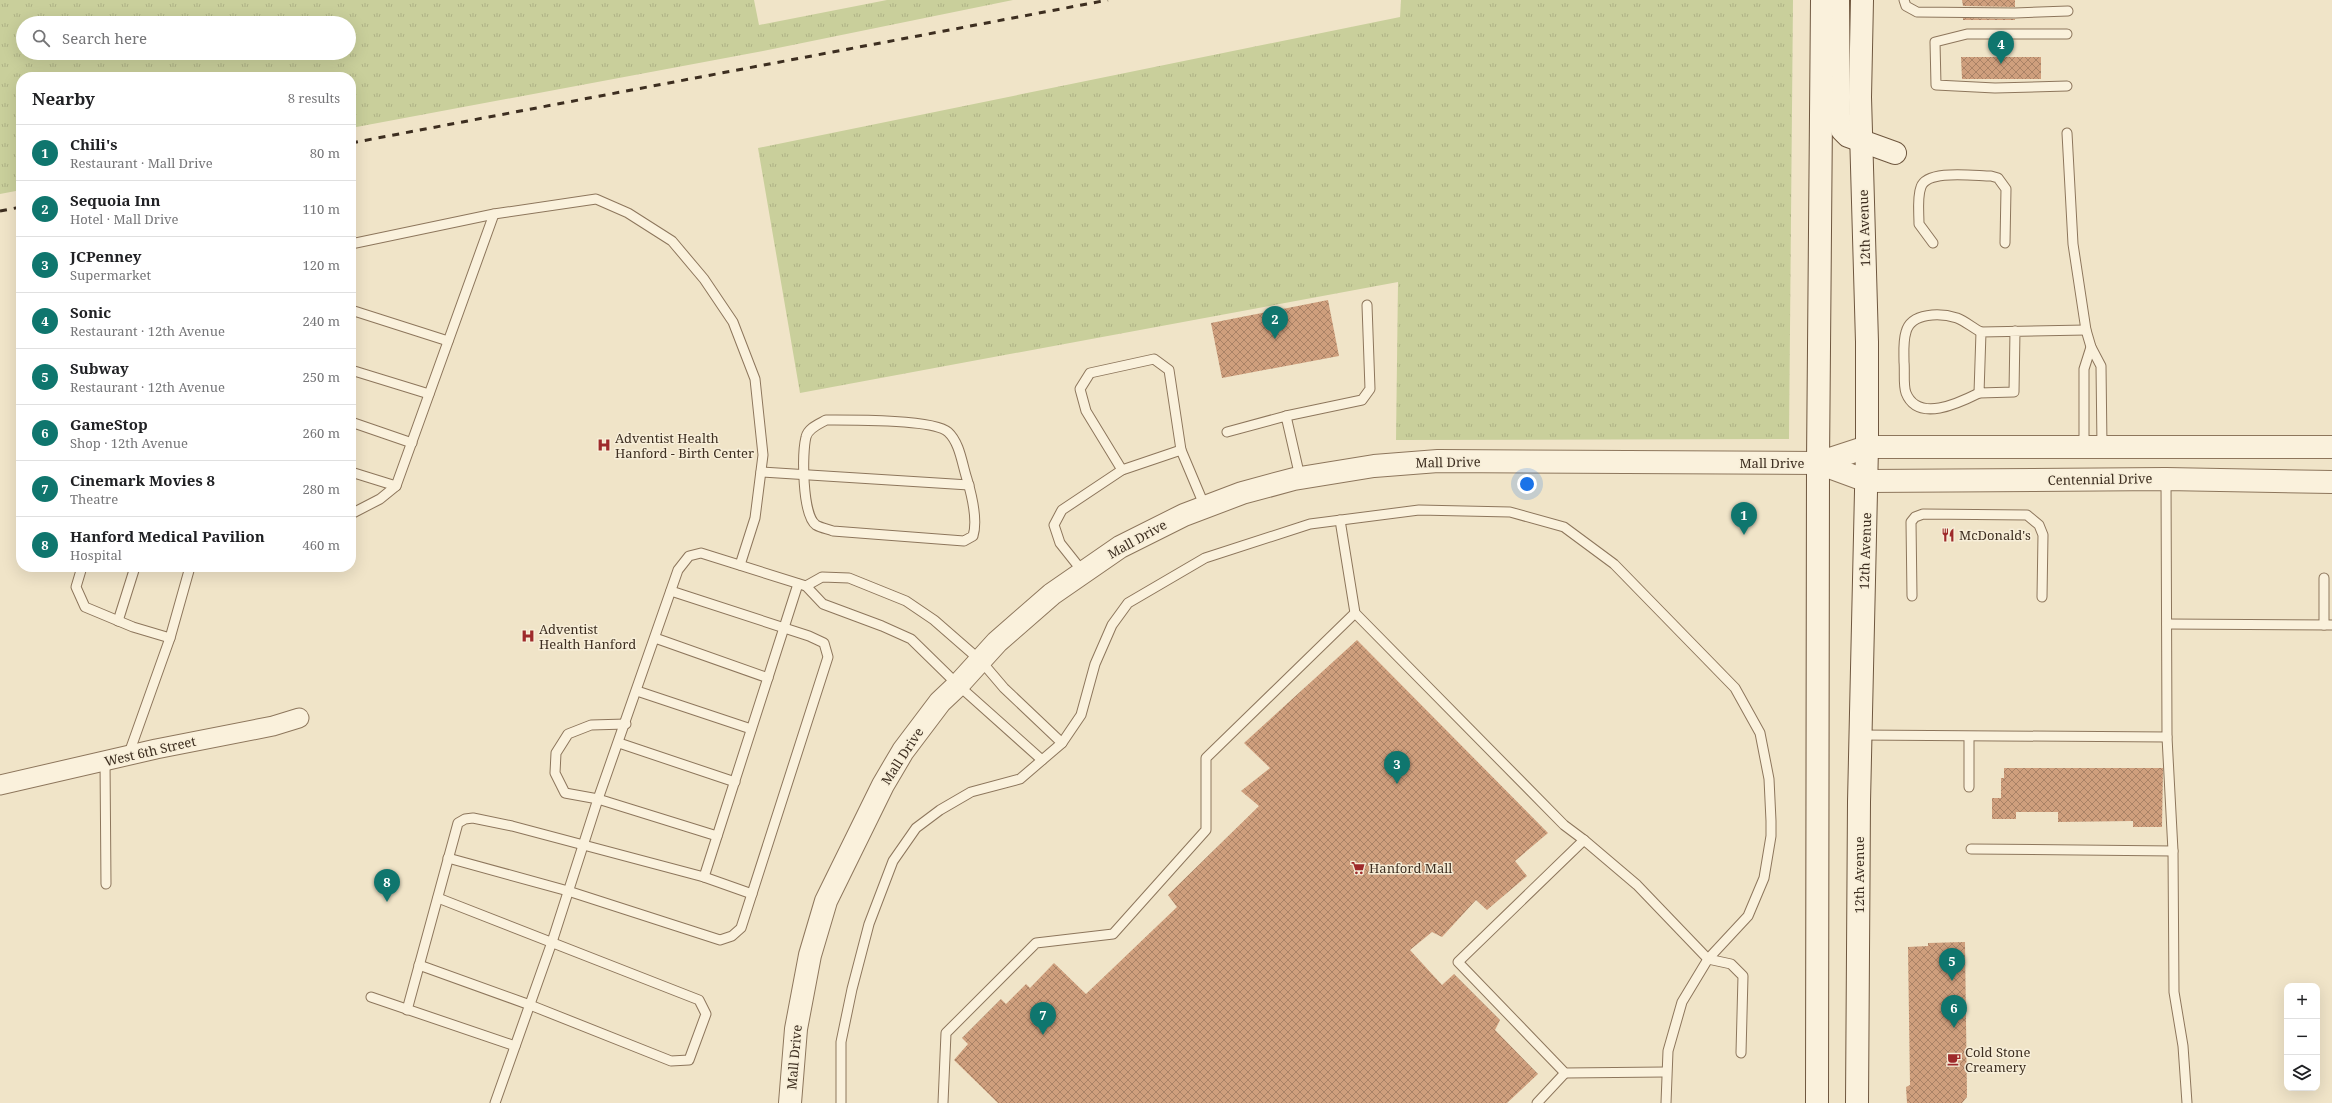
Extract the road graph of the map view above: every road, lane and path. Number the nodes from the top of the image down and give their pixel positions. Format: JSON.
{"nodes":[{"id":1,"x":1822,"y":0,"type":"edge"},
{"id":2,"x":1838,"y":0,"type":"edge"},
{"id":3,"x":1862,"y":0,"type":"edge"},
{"id":4,"x":1904,"y":0,"type":"edge"},
{"id":5,"x":2068,"y":11,"type":"dead end"},
{"id":6,"x":2067,"y":34,"type":"dead end"},
{"id":7,"x":2067,"y":86,"type":"dead end"},
{"id":8,"x":2067,"y":132,"type":"dead end"},
{"id":9,"x":1861,"y":141,"type":"junction"},
{"id":10,"x":1896,"y":153,"type":"dead end"},
{"id":11,"x":494,"y":214,"type":"junction"},
{"id":12,"x":356,"y":243,"type":"edge"},
{"id":13,"x":1933,"y":243,"type":"dead end"},
{"id":14,"x":2005,"y":243,"type":"dead end"},
{"id":15,"x":1367,"y":305,"type":"dead end"},
{"id":16,"x":356,"y":312,"type":"edge"},
{"id":17,"x":2086,"y":330,"type":"junction"},
{"id":18,"x":2015,"y":331,"type":"junction"},
{"id":19,"x":1981,"y":332,"type":"junction"},
{"id":20,"x":448,"y":341,"type":"junction"},
{"id":21,"x":2091,"y":347,"type":"junction"},
{"id":22,"x":356,"y":372,"type":"edge"},
{"id":23,"x":1979,"y":393,"type":"junction"},
{"id":24,"x":429,"y":394,"type":"junction"},
{"id":25,"x":1286,"y":416,"type":"junction"},
{"id":26,"x":356,"y":424,"type":"edge"},
{"id":27,"x":1227,"y":432,"type":"dead end"},
{"id":28,"x":412,"y":443,"type":"junction"},
{"id":29,"x":1867,"y":446,"type":"junction"},
{"id":30,"x":2093,"y":446,"type":"junction"},
{"id":31,"x":2332,"y":447,"type":"edge"},
{"id":32,"x":1181,"y":450,"type":"junction"},
{"id":33,"x":1818,"y":463,"type":"junction"},
{"id":34,"x":1122,"y":470,"type":"junction"},
{"id":35,"x":761,"y":472,"type":"junction"},
{"id":36,"x":356,"y":474,"type":"edge"},
{"id":37,"x":804,"y":475,"type":"junction"},
{"id":38,"x":1300,"y":478,"type":"junction"},
{"id":39,"x":2166,"y":479,"type":"junction"},
{"id":40,"x":1867,"y":481,"type":"junction"},
{"id":41,"x":2332,"y":482,"type":"edge"},
{"id":42,"x":969,"y":485,"type":"junction"},
{"id":43,"x":396,"y":486,"type":"junction"},
{"id":44,"x":1205,"y":507,"type":"junction"},
{"id":45,"x":356,"y":511,"type":"edge"},
{"id":46,"x":1340,"y":520,"type":"junction"},
{"id":47,"x":740,"y":565,"type":"junction"},
{"id":48,"x":80,"y":572,"type":"edge"},
{"id":49,"x":133,"y":572,"type":"edge"},
{"id":50,"x":189,"y":572,"type":"edge"},
{"id":51,"x":1083,"y":572,"type":"junction"},
{"id":52,"x":2324,"y":578,"type":"dead end"},
{"id":53,"x":802,"y":585,"type":"junction"},
{"id":54,"x":671,"y":590,"type":"junction"},
{"id":55,"x":1912,"y":596,"type":"dead end"},
{"id":56,"x":2042,"y":597,"type":"dead end"},
{"id":57,"x":1355,"y":613,"type":"junction"},
{"id":58,"x":118,"y":621,"type":"junction"},
{"id":59,"x":2167,"y":624,"type":"junction"},
{"id":60,"x":2328,"y":625,"type":"edge"},
{"id":61,"x":784,"y":627,"type":"junction"},
{"id":62,"x":170,"y":638,"type":"junction"},
{"id":63,"x":655,"y":638,"type":"junction"},
{"id":64,"x":981,"y":661,"type":"junction"},
{"id":65,"x":768,"y":678,"type":"junction"},
{"id":66,"x":958,"y":686,"type":"junction"},
{"id":67,"x":637,"y":691,"type":"junction"},
{"id":68,"x":299,"y":718,"type":"dead end"},
{"id":69,"x":626,"y":724,"type":"junction"},
{"id":70,"x":751,"y":729,"type":"junction"},
{"id":71,"x":1860,"y":734,"type":"junction"},
{"id":72,"x":1969,"y":737,"type":"junction"},
{"id":73,"x":2167,"y":738,"type":"junction"},
{"id":74,"x":619,"y":743,"type":"junction"},
{"id":75,"x":1062,"y":743,"type":"junction"},
{"id":76,"x":128,"y":756,"type":"junction"},
{"id":77,"x":1042,"y":760,"type":"junction"},
{"id":78,"x":105,"y":761,"type":"junction"},
{"id":79,"x":735,"y":782,"type":"junction"},
{"id":80,"x":0,"y":785,"type":"edge"},
{"id":81,"x":1969,"y":787,"type":"dead end"},
{"id":82,"x":598,"y":799,"type":"junction"},
{"id":83,"x":717,"y":836,"type":"junction"},
{"id":84,"x":1584,"y":840,"type":"junction"},
{"id":85,"x":584,"y":846,"type":"junction"},
{"id":86,"x":1971,"y":849,"type":"dead end"},
{"id":87,"x":2173,"y":851,"type":"junction"},
{"id":88,"x":448,"y":858,"type":"junction"},
{"id":89,"x":704,"y":877,"type":"junction"},
{"id":90,"x":106,"y":884,"type":"dead end"},
{"id":91,"x":568,"y":891,"type":"junction"},
{"id":92,"x":752,"y":894,"type":"junction"},
{"id":93,"x":438,"y":898,"type":"junction"},
{"id":94,"x":552,"y":942,"type":"junction"},
{"id":95,"x":1708,"y":959,"type":"junction"},
{"id":96,"x":419,"y":965,"type":"junction"},
{"id":97,"x":371,"y":997,"type":"dead end"},
{"id":98,"x":530,"y":1005,"type":"junction"},
{"id":99,"x":407,"y":1010,"type":"junction"},
{"id":100,"x":515,"y":1046,"type":"junction"},
{"id":101,"x":1741,"y":1053,"type":"dead end"},
{"id":102,"x":1666,"y":1072,"type":"junction"},
{"id":103,"x":1565,"y":1073,"type":"junction"},
{"id":104,"x":495,"y":1103,"type":"edge"},
{"id":105,"x":790,"y":1103,"type":"edge"},
{"id":106,"x":841,"y":1103,"type":"edge"},
{"id":107,"x":943,"y":1103,"type":"edge"},
{"id":108,"x":1538,"y":1103,"type":"edge"},
{"id":109,"x":1666,"y":1103,"type":"edge"},
{"id":110,"x":1817,"y":1103,"type":"edge"},
{"id":111,"x":1857,"y":1103,"type":"edge"},
{"id":112,"x":2187,"y":1103,"type":"edge"}],
"edges":[{"from":1,"to":33,"type":"street"},
{"from":2,"to":9,"type":"street"},
{"from":3,"to":9,"type":"street","name":"12th Avenue"},
{"from":4,"to":5,"type":"lane"},
{"from":6,"to":7,"type":"lane"},
{"from":8,"to":17,"type":"lane"},
{"from":9,"to":10,"type":"street"},
{"from":9,"to":29,"type":"street","name":"12th Avenue"},
{"from":11,"to":12,"type":"lane"},
{"from":11,"to":20,"type":"lane"},
{"from":11,"to":35,"type":"lane"},
{"from":13,"to":14,"type":"lane"},
{"from":15,"to":25,"type":"lane"},
{"from":16,"to":20,"type":"lane"},
{"from":17,"to":18,"type":"lane"},
{"from":17,"to":21,"type":"lane"},
{"from":18,"to":19,"type":"lane"},
{"from":18,"to":23,"type":"lane"},
{"from":19,"to":23,"type":"lane"},
{"from":19,"to":23,"type":"lane"},
{"from":20,"to":24,"type":"lane"},
{"from":21,"to":30,"type":"lane"},
{"from":21,"to":30,"type":"lane"},
{"from":22,"to":24,"type":"lane"},
{"from":24,"to":28,"type":"lane"},
{"from":25,"to":27,"type":"lane"},
{"from":25,"to":38,"type":"lane"},
{"from":26,"to":28,"type":"lane"},
{"from":28,"to":43,"type":"lane"},
{"from":29,"to":30,"type":"street"},
{"from":29,"to":33,"type":"street","name":"Mall Drive"},
{"from":29,"to":40,"type":"street","name":"12th Avenue"},
{"from":30,"to":31,"type":"street"},
{"from":32,"to":34,"type":"lane"},
{"from":32,"to":34,"type":"lane"},
{"from":32,"to":44,"type":"lane"},
{"from":33,"to":38,"type":"street","name":"Mall Drive"},
{"from":33,"to":40,"type":"street","name":"Mall Drive"},
{"from":33,"to":110,"type":"street"},
{"from":34,"to":51,"type":"lane"},
{"from":35,"to":37,"type":"lane"},
{"from":35,"to":47,"type":"lane"},
{"from":36,"to":43,"type":"lane"},
{"from":37,"to":42,"type":"lane"},
{"from":37,"to":42,"type":"lane"},
{"from":37,"to":42,"type":"lane"},
{"from":38,"to":44,"type":"street","name":"Mall Drive"},
{"from":39,"to":40,"type":"street","name":"Centennial Drive"},
{"from":39,"to":41,"type":"street","name":"Centennial Drive"},
{"from":39,"to":59,"type":"lane"},
{"from":40,"to":71,"type":"street","name":"12th Avenue"},
{"from":43,"to":45,"type":"lane"},
{"from":44,"to":51,"type":"street","name":"Mall Drive"},
{"from":46,"to":57,"type":"lane"},
{"from":46,"to":75,"type":"lane"},
{"from":46,"to":95,"type":"lane"},
{"from":47,"to":53,"type":"lane"},
{"from":47,"to":54,"type":"lane"},
{"from":48,"to":58,"type":"lane"},
{"from":49,"to":58,"type":"lane"},
{"from":50,"to":62,"type":"lane"},
{"from":51,"to":64,"type":"street","name":"Mall Drive"},
{"from":52,"to":60,"type":"lane"},
{"from":53,"to":61,"type":"lane"},
{"from":53,"to":64,"type":"lane"},
{"from":53,"to":66,"type":"lane"},
{"from":54,"to":61,"type":"lane"},
{"from":54,"to":63,"type":"lane"},
{"from":55,"to":56,"type":"lane"},
{"from":57,"to":84,"type":"lane"},
{"from":57,"to":107,"type":"lane"},
{"from":58,"to":62,"type":"lane"},
{"from":59,"to":60,"type":"lane"},
{"from":59,"to":73,"type":"lane"},
{"from":61,"to":65,"type":"lane"},
{"from":61,"to":92,"type":"lane"},
{"from":62,"to":76,"type":"lane"},
{"from":63,"to":65,"type":"lane"},
{"from":63,"to":67,"type":"lane"},
{"from":64,"to":66,"type":"street","name":"Mall Drive"},
{"from":64,"to":75,"type":"lane"},
{"from":65,"to":70,"type":"lane"},
{"from":66,"to":77,"type":"lane"},
{"from":66,"to":105,"type":"street","name":"Mall Drive"},
{"from":67,"to":69,"type":"lane"},
{"from":67,"to":70,"type":"lane"},
{"from":68,"to":76,"type":"street","name":"West 6th Street"},
{"from":69,"to":74,"type":"lane"},
{"from":69,"to":82,"type":"lane"},
{"from":70,"to":79,"type":"lane"},
{"from":71,"to":72,"type":"lane"},
{"from":71,"to":111,"type":"street","name":"12th Avenue"},
{"from":72,"to":73,"type":"lane"},
{"from":72,"to":81,"type":"lane"},
{"from":73,"to":87,"type":"lane"},
{"from":74,"to":79,"type":"lane"},
{"from":74,"to":82,"type":"lane"},
{"from":75,"to":77,"type":"lane"},
{"from":76,"to":78,"type":"street","name":"West 6th Street"},
{"from":77,"to":106,"type":"lane"},
{"from":78,"to":80,"type":"street","name":"West 6th Street"},
{"from":78,"to":90,"type":"lane"},
{"from":79,"to":83,"type":"lane"},
{"from":82,"to":83,"type":"lane"},
{"from":82,"to":85,"type":"lane"},
{"from":83,"to":89,"type":"lane"},
{"from":84,"to":95,"type":"lane"},
{"from":84,"to":103,"type":"lane"},
{"from":85,"to":88,"type":"lane"},
{"from":85,"to":89,"type":"lane"},
{"from":85,"to":91,"type":"lane"},
{"from":86,"to":87,"type":"lane"},
{"from":87,"to":112,"type":"lane"},
{"from":88,"to":91,"type":"lane"},
{"from":88,"to":93,"type":"lane"},
{"from":89,"to":92,"type":"lane"},
{"from":91,"to":92,"type":"lane"},
{"from":91,"to":94,"type":"lane"},
{"from":93,"to":94,"type":"lane"},
{"from":93,"to":96,"type":"lane"},
{"from":94,"to":98,"type":"lane"},
{"from":94,"to":98,"type":"lane"},
{"from":95,"to":101,"type":"lane"},
{"from":95,"to":102,"type":"lane"},
{"from":96,"to":98,"type":"lane"},
{"from":96,"to":99,"type":"lane"},
{"from":97,"to":99,"type":"lane"},
{"from":98,"to":100,"type":"lane"},
{"from":99,"to":100,"type":"lane"},
{"from":100,"to":104,"type":"lane"},
{"from":102,"to":103,"type":"lane"},
{"from":102,"to":109,"type":"lane"},
{"from":103,"to":108,"type":"lane"}]}
